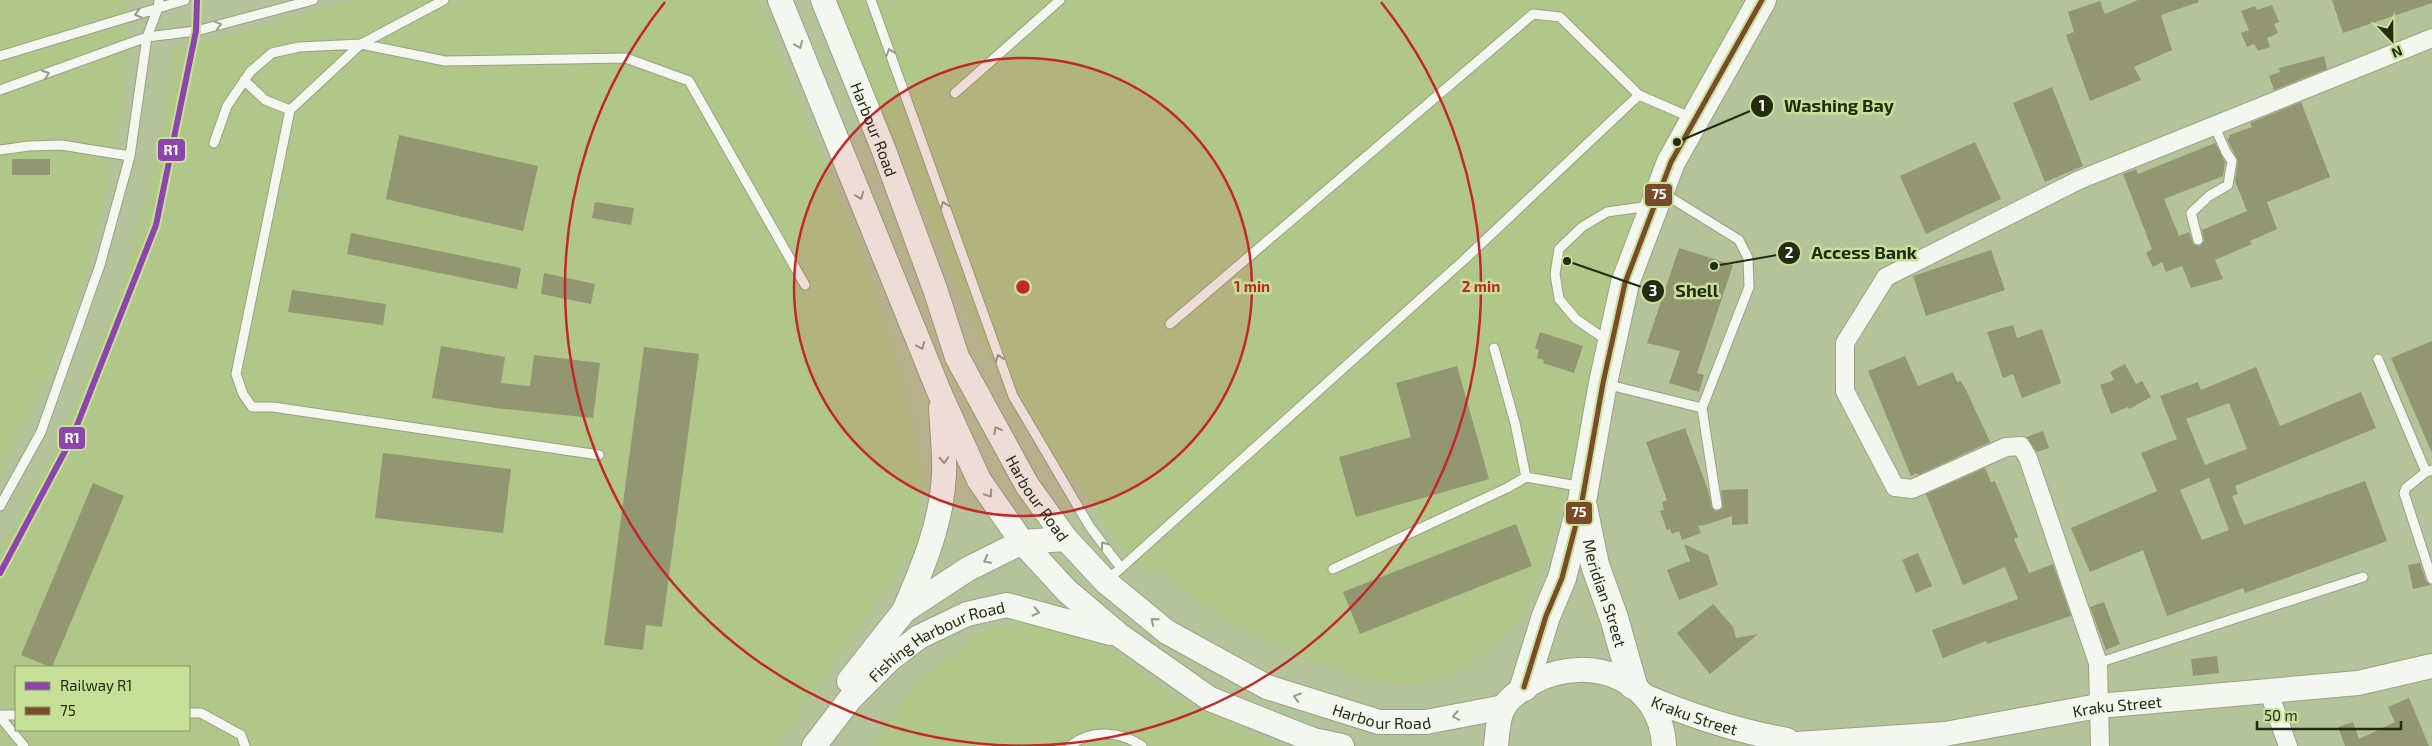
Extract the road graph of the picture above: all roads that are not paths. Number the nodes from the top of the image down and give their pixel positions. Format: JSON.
{"nodes":[{"id":1,"x":185,"y":0,"type":"edge"},
{"id":2,"x":313,"y":0,"type":"edge"},
{"id":3,"x":444,"y":0,"type":"edge"},
{"id":4,"x":780,"y":0,"type":"edge"},
{"id":5,"x":823,"y":0,"type":"edge"},
{"id":6,"x":871,"y":0,"type":"edge"},
{"id":7,"x":1060,"y":0,"type":"edge"},
{"id":8,"x":1762,"y":0,"type":"edge"},
{"id":9,"x":159,"y":4,"type":"edge"},
{"id":10,"x":147,"y":37,"type":"junction"},
{"id":11,"x":2432,"y":38,"type":"edge"},
{"id":12,"x":360,"y":44,"type":"junction"},
{"id":13,"x":0,"y":56,"type":"edge"},
{"id":14,"x":244,"y":80,"type":"junction"},
{"id":15,"x":0,"y":90,"type":"edge"},
{"id":16,"x":955,"y":93,"type":"dead end"},
{"id":17,"x":1639,"y":95,"type":"junction"},
{"id":18,"x":290,"y":110,"type":"junction"},
{"id":19,"x":1695,"y":119,"type":"junction"},
{"id":20,"x":2214,"y":125,"type":"junction"},
{"id":21,"x":214,"y":143,"type":"dead end"},
{"id":22,"x":0,"y":150,"type":"edge"},
{"id":23,"x":130,"y":156,"type":"junction"},
{"id":24,"x":1657,"y":198,"type":"junction"},
{"id":25,"x":2198,"y":240,"type":"dead end"},
{"id":26,"x":805,"y":285,"type":"dead end"},
{"id":27,"x":1170,"y":324,"type":"dead end"},
{"id":28,"x":1612,"y":343,"type":"junction"},
{"id":29,"x":1494,"y":348,"type":"dead end"},
{"id":30,"x":2378,"y":359,"type":"dead end"},
{"id":31,"x":1603,"y":384,"type":"junction"},
{"id":32,"x":940,"y":394,"type":"junction"},
{"id":33,"x":1702,"y":408,"type":"junction"},
{"id":34,"x":599,"y":455,"type":"dead end"},
{"id":35,"x":2429,"y":471,"type":"edge"},
{"id":36,"x":1526,"y":477,"type":"junction"},
{"id":37,"x":1583,"y":494,"type":"junction"},
{"id":38,"x":1717,"y":505,"type":"dead end"},
{"id":39,"x":0,"y":506,"type":"edge"},
{"id":40,"x":1066,"y":539,"type":"junction"},
{"id":41,"x":1022,"y":542,"type":"junction"},
{"id":42,"x":1333,"y":569,"type":"dead end"},
{"id":43,"x":1113,"y":575,"type":"junction"},
{"id":44,"x":2363,"y":578,"type":"dead end"},
{"id":45,"x":2432,"y":579,"type":"edge"},
{"id":46,"x":904,"y":611,"type":"junction"},
{"id":47,"x":1119,"y":635,"type":"junction"},
{"id":48,"x":2098,"y":662,"type":"junction"},
{"id":49,"x":2432,"y":666,"type":"edge"},
{"id":50,"x":1524,"y":687,"type":"junction"},
{"id":51,"x":2268,"y":690,"type":"junction"},
{"id":52,"x":1638,"y":691,"type":"junction"},
{"id":53,"x":2098,"y":706,"type":"junction"},
{"id":54,"x":1504,"y":708,"type":"junction"},
{"id":55,"x":190,"y":713,"type":"edge"},
{"id":56,"x":15,"y":715,"type":"edge"},
{"id":57,"x":0,"y":716,"type":"edge"},
{"id":58,"x":1804,"y":742,"type":"junction"},
{"id":59,"x":1312,"y":743,"type":"edge"},
{"id":60,"x":24,"y":746,"type":"edge"},
{"id":61,"x":245,"y":746,"type":"edge"},
{"id":62,"x":799,"y":746,"type":"edge"},
{"id":63,"x":814,"y":746,"type":"edge"},
{"id":64,"x":1070,"y":746,"type":"edge"},
{"id":65,"x":1142,"y":746,"type":"edge"},
{"id":66,"x":1342,"y":746,"type":"edge"},
{"id":67,"x":1496,"y":746,"type":"edge"},
{"id":68,"x":1664,"y":746,"type":"edge"},
{"id":69,"x":1768,"y":746,"type":"edge"},
{"id":70,"x":2100,"y":746,"type":"edge"},
{"id":71,"x":2288,"y":746,"type":"edge"}],
"edges":[{"from":1,"to":9,"type":"lane"},
{"from":10,"to":2,"type":"lane","one_way":true},
{"from":3,"to":12,"type":"lane"},
{"from":4,"to":32,"type":"main road","one_way":true},
{"from":40,"to":5,"type":"main road","name":"Harbour Road","one_way":true},
{"from":43,"to":6,"type":"lane","one_way":true},
{"from":7,"to":16,"type":"lane"},
{"from":8,"to":19,"type":"main road","name":"Meridian Street"},
{"from":9,"to":10,"type":"lane"},
{"from":9,"to":13,"type":"lane","one_way":true},
{"from":15,"to":10,"type":"lane","one_way":true},
{"from":10,"to":23,"type":"lane"},
{"from":11,"to":20,"type":"street"},
{"from":12,"to":14,"type":"lane"},
{"from":12,"to":18,"type":"lane"},
{"from":12,"to":26,"type":"lane"},
{"from":14,"to":18,"type":"lane"},
{"from":14,"to":21,"type":"lane"},
{"from":17,"to":19,"type":"lane"},
{"from":17,"to":27,"type":"lane"},
{"from":17,"to":43,"type":"lane"},
{"from":18,"to":34,"type":"lane"},
{"from":19,"to":24,"type":"main road","name":"Meridian Street"},
{"from":20,"to":25,"type":"lane"},
{"from":20,"to":48,"type":"street"},
{"from":22,"to":23,"type":"lane"},
{"from":23,"to":39,"type":"lane"},
{"from":24,"to":28,"type":"main road","name":"Meridian Street"},
{"from":24,"to":28,"type":"lane"},
{"from":24,"to":33,"type":"lane"},
{"from":28,"to":31,"type":"main road","name":"Meridian Street"},
{"from":29,"to":36,"type":"lane"},
{"from":30,"to":35,"type":"lane"},
{"from":31,"to":33,"type":"lane"},
{"from":31,"to":37,"type":"main road","name":"Meridian Street"},
{"from":32,"to":41,"type":"main road","one_way":true},
{"from":32,"to":46,"type":"main road","one_way":true},
{"from":33,"to":38,"type":"lane"},
{"from":35,"to":45,"type":"lane"},
{"from":36,"to":37,"type":"lane"},
{"from":36,"to":42,"type":"lane"},
{"from":37,"to":50,"type":"main road","name":"Meridian Street"},
{"from":37,"to":52,"type":"main road","name":"Meridian Street"},
{"from":40,"to":41,"type":"main road","name":"Fishing Harbour Road"},
{"from":40,"to":43,"type":"main road","name":"Harbour Road"},
{"from":41,"to":46,"type":"main road","name":"Fishing Harbour Road","one_way":true},
{"from":41,"to":47,"type":"main road"},
{"from":54,"to":43,"type":"main road","name":"Harbour Road","one_way":true},
{"from":44,"to":48,"type":"lane"},
{"from":46,"to":62,"type":"main road","name":"Fishing Harbour Road"},
{"from":47,"to":59,"type":"main road"},
{"from":63,"to":47,"type":"main road","name":"Fishing Harbour Road","one_way":true},
{"from":48,"to":53,"type":"street"},
{"from":49,"to":51,"type":"main road","name":"Kraku Street"},
{"from":50,"to":52,"type":"main road","name":"Kraku Street"},
{"from":50,"to":54,"type":"main road"},
{"from":51,"to":53,"type":"main road","name":"Kraku Street"},
{"from":51,"to":71,"type":"street"},
{"from":52,"to":58,"type":"main road","name":"Kraku Street"},
{"from":52,"to":68,"type":"main road"},
{"from":53,"to":58,"type":"main road","name":"Kraku Street"},
{"from":53,"to":70,"type":"street"},
{"from":54,"to":67,"type":"main road"},
{"from":55,"to":61,"type":"lane"},
{"from":56,"to":57,"type":"lane"},
{"from":57,"to":60,"type":"lane"},
{"from":58,"to":69,"type":"main road","name":"Kraku Street"},
{"from":59,"to":66,"type":"main road"},
{"from":64,"to":65,"type":"lane"}]}
